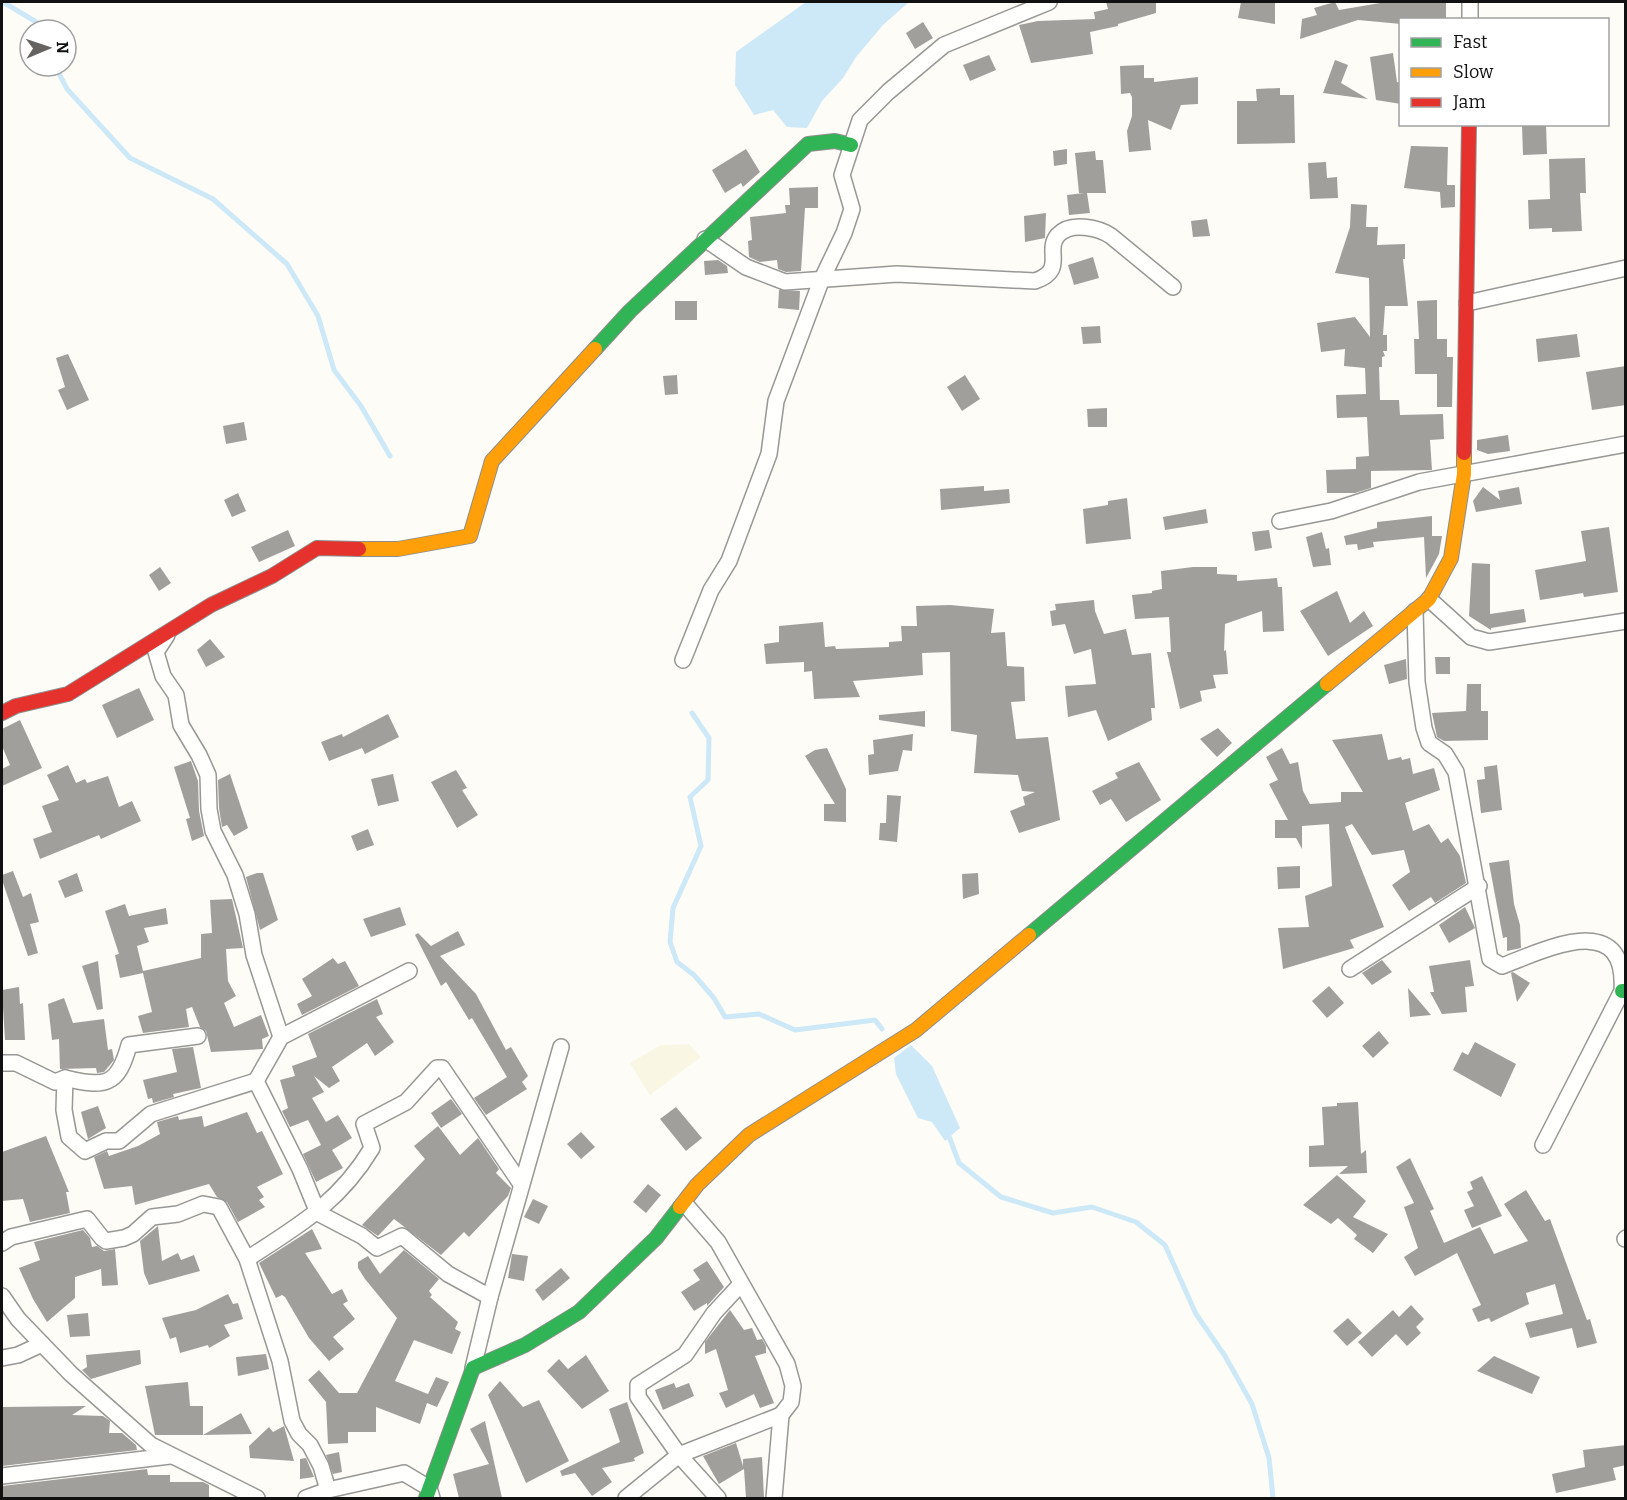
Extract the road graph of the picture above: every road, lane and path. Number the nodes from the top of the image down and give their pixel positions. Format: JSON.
{"nodes":[{"id":1,"x":1049,"y":2,"type":"edge"},
{"id":2,"x":1470,"y":2,"type":"edge"},
{"id":3,"x":1470,"y":18,"type":"edge"},
{"id":4,"x":1469,"y":126,"type":"edge"},
{"id":5,"x":851,"y":145,"type":"junction"},
{"id":6,"x":705,"y":239,"type":"junction"},
{"id":7,"x":1626,"y":268,"type":"edge"},
{"id":8,"x":821,"y":281,"type":"junction"},
{"id":9,"x":1173,"y":287,"type":"dead end"},
{"id":10,"x":1467,"y":303,"type":"junction"},
{"id":11,"x":1626,"y":444,"type":"edge"},
{"id":12,"x":1464,"y":474,"type":"junction"},
{"id":13,"x":1280,"y":521,"type":"dead end"},
{"id":14,"x":1429,"y":599,"type":"junction"},
{"id":15,"x":1415,"y":611,"type":"junction"},
{"id":16,"x":1626,"y":621,"type":"edge"},
{"id":17,"x":169,"y":633,"type":"junction"},
{"id":18,"x":683,"y":660,"type":"dead end"},
{"id":19,"x":2,"y":713,"type":"edge"},
{"id":20,"x":1479,"y":886,"type":"junction"},
{"id":21,"x":1350,"y":969,"type":"dead end"},
{"id":22,"x":409,"y":971,"type":"dead end"},
{"id":23,"x":1624,"y":991,"type":"edge"},
{"id":24,"x":198,"y":1036,"type":"dead end"},
{"id":25,"x":281,"y":1037,"type":"junction"},
{"id":26,"x":561,"y":1047,"type":"dead end"},
{"id":27,"x":2,"y":1063,"type":"edge"},
{"id":28,"x":66,"y":1078,"type":"junction"},
{"id":29,"x":256,"y":1081,"type":"junction"},
{"id":30,"x":1543,"y":1145,"type":"dead end"},
{"id":31,"x":521,"y":1184,"type":"junction"},
{"id":32,"x":685,"y":1204,"type":"junction"},
{"id":33,"x":318,"y":1213,"type":"junction"},
{"id":34,"x":2,"y":1243,"type":"edge"},
{"id":35,"x":247,"y":1259,"type":"junction"},
{"id":36,"x":740,"y":1285,"type":"junction"},
{"id":37,"x":2,"y":1296,"type":"edge"},
{"id":38,"x":490,"y":1298,"type":"junction"},
{"id":39,"x":42,"y":1344,"type":"junction"},
{"id":40,"x":2,"y":1358,"type":"edge"},
{"id":41,"x":473,"y":1368,"type":"junction"},
{"id":42,"x":781,"y":1415,"type":"junction"},
{"id":43,"x":679,"y":1455,"type":"junction"},
{"id":44,"x":170,"y":1456,"type":"junction"},
{"id":45,"x":2,"y":1476,"type":"edge"},
{"id":46,"x":328,"y":1490,"type":"junction"},
{"id":47,"x":429,"y":1495,"type":"edge"},
{"id":48,"x":257,"y":1498,"type":"edge"},
{"id":49,"x":306,"y":1498,"type":"edge"},
{"id":50,"x":626,"y":1498,"type":"edge"},
{"id":51,"x":718,"y":1498,"type":"edge"},
{"id":52,"x":774,"y":1498,"type":"edge"}],
"edges":[{"from":1,"to":5,"type":"street"},
{"from":2,"to":3,"type":"street"},
{"from":4,"to":10,"type":"street"},
{"from":5,"to":6,"type":"street"},
{"from":5,"to":8,"type":"street"},
{"from":6,"to":8,"type":"street"},
{"from":6,"to":17,"type":"street"},
{"from":7,"to":10,"type":"street"},
{"from":8,"to":9,"type":"street"},
{"from":8,"to":18,"type":"street"},
{"from":10,"to":12,"type":"street"},
{"from":11,"to":12,"type":"street"},
{"from":12,"to":13,"type":"street"},
{"from":12,"to":14,"type":"street"},
{"from":14,"to":15,"type":"street"},
{"from":14,"to":16,"type":"street"},
{"from":15,"to":20,"type":"street"},
{"from":15,"to":32,"type":"street"},
{"from":17,"to":19,"type":"street"},
{"from":17,"to":25,"type":"street"},
{"from":20,"to":21,"type":"street"},
{"from":20,"to":23,"type":"street"},
{"from":22,"to":25,"type":"street"},
{"from":23,"to":30,"type":"street"},
{"from":24,"to":28,"type":"street"},
{"from":25,"to":29,"type":"street"},
{"from":26,"to":31,"type":"street"},
{"from":27,"to":28,"type":"street"},
{"from":28,"to":29,"type":"street"},
{"from":29,"to":33,"type":"street"},
{"from":31,"to":33,"type":"street"},
{"from":31,"to":38,"type":"street"},
{"from":32,"to":36,"type":"street"},
{"from":32,"to":41,"type":"street"},
{"from":33,"to":35,"type":"street"},
{"from":33,"to":38,"type":"street"},
{"from":34,"to":35,"type":"street"},
{"from":35,"to":46,"type":"street"},
{"from":36,"to":42,"type":"street"},
{"from":36,"to":43,"type":"street"},
{"from":37,"to":39,"type":"street"},
{"from":38,"to":41,"type":"street"},
{"from":39,"to":40,"type":"street"},
{"from":39,"to":44,"type":"street"},
{"from":41,"to":47,"type":"street"},
{"from":42,"to":43,"type":"street"},
{"from":42,"to":52,"type":"street"},
{"from":43,"to":50,"type":"street"},
{"from":43,"to":51,"type":"street"},
{"from":44,"to":45,"type":"street"},
{"from":44,"to":48,"type":"street"},
{"from":46,"to":47,"type":"street"},
{"from":46,"to":49,"type":"street"}]}
